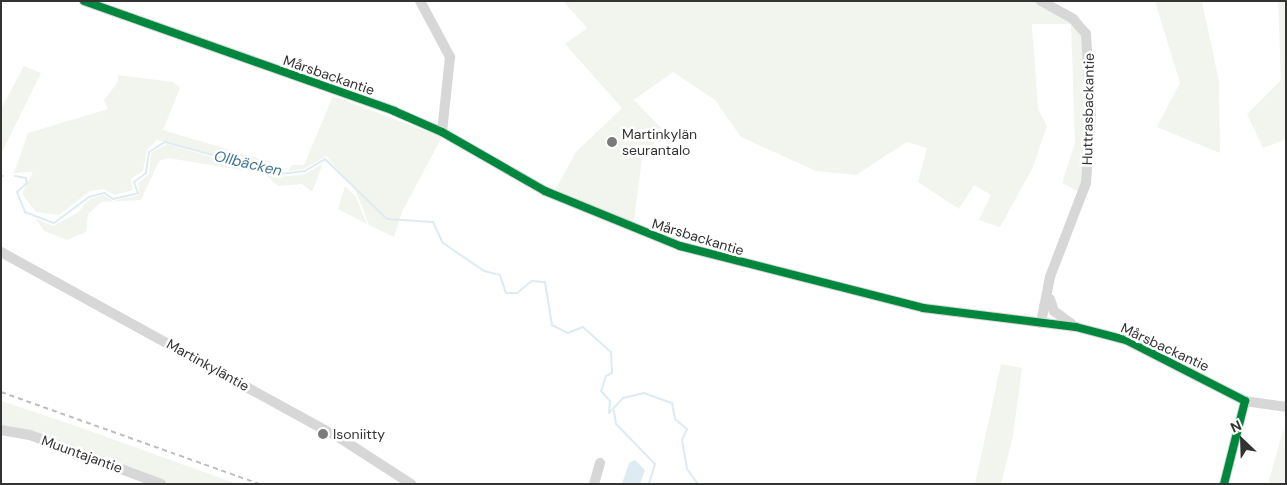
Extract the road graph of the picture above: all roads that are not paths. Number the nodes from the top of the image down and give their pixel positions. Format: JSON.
{"nodes":[{"id":1,"x":84,"y":1,"type":"edge"},
{"id":2,"x":420,"y":1,"type":"edge"},
{"id":3,"x":1041,"y":1,"type":"edge"},
{"id":4,"x":442,"y":132,"type":"junction"},
{"id":5,"x":1,"y":252,"type":"edge"},
{"id":6,"x":1049,"y":296,"type":"junction"},
{"id":7,"x":1041,"y":322,"type":"junction"},
{"id":8,"x":1076,"y":327,"type":"junction"},
{"id":9,"x":1245,"y":401,"type":"junction"},
{"id":10,"x":1286,"y":407,"type":"edge"},
{"id":11,"x":1,"y":430,"type":"edge"},
{"id":12,"x":600,"y":463,"type":"dead end"},
{"id":13,"x":162,"y":484,"type":"edge"},
{"id":14,"x":411,"y":484,"type":"edge"},
{"id":15,"x":594,"y":484,"type":"edge"},
{"id":16,"x":1224,"y":484,"type":"edge"}],
"edges":[{"from":1,"to":4,"type":"street","name":"Mårsbackantie"},
{"from":2,"to":4,"type":"street"},
{"from":3,"to":6,"type":"street","name":"Huttrasbackantie"},
{"from":4,"to":7,"type":"street","name":"Mårsbackantie"},
{"from":5,"to":14,"type":"street","name":"Martinkyläntie"},
{"from":6,"to":7,"type":"street","name":"Huttrasbackantie"},
{"from":6,"to":8,"type":"street"},
{"from":7,"to":8,"type":"street","name":"Mårsbackantie"},
{"from":8,"to":9,"type":"street","name":"Mårsbackantie"},
{"from":9,"to":10,"type":"street","name":"Mårsbackantie"},
{"from":9,"to":16,"type":"street"},
{"from":11,"to":13,"type":"street","name":"Muuntajantie"},
{"from":12,"to":15,"type":"street"}]}
